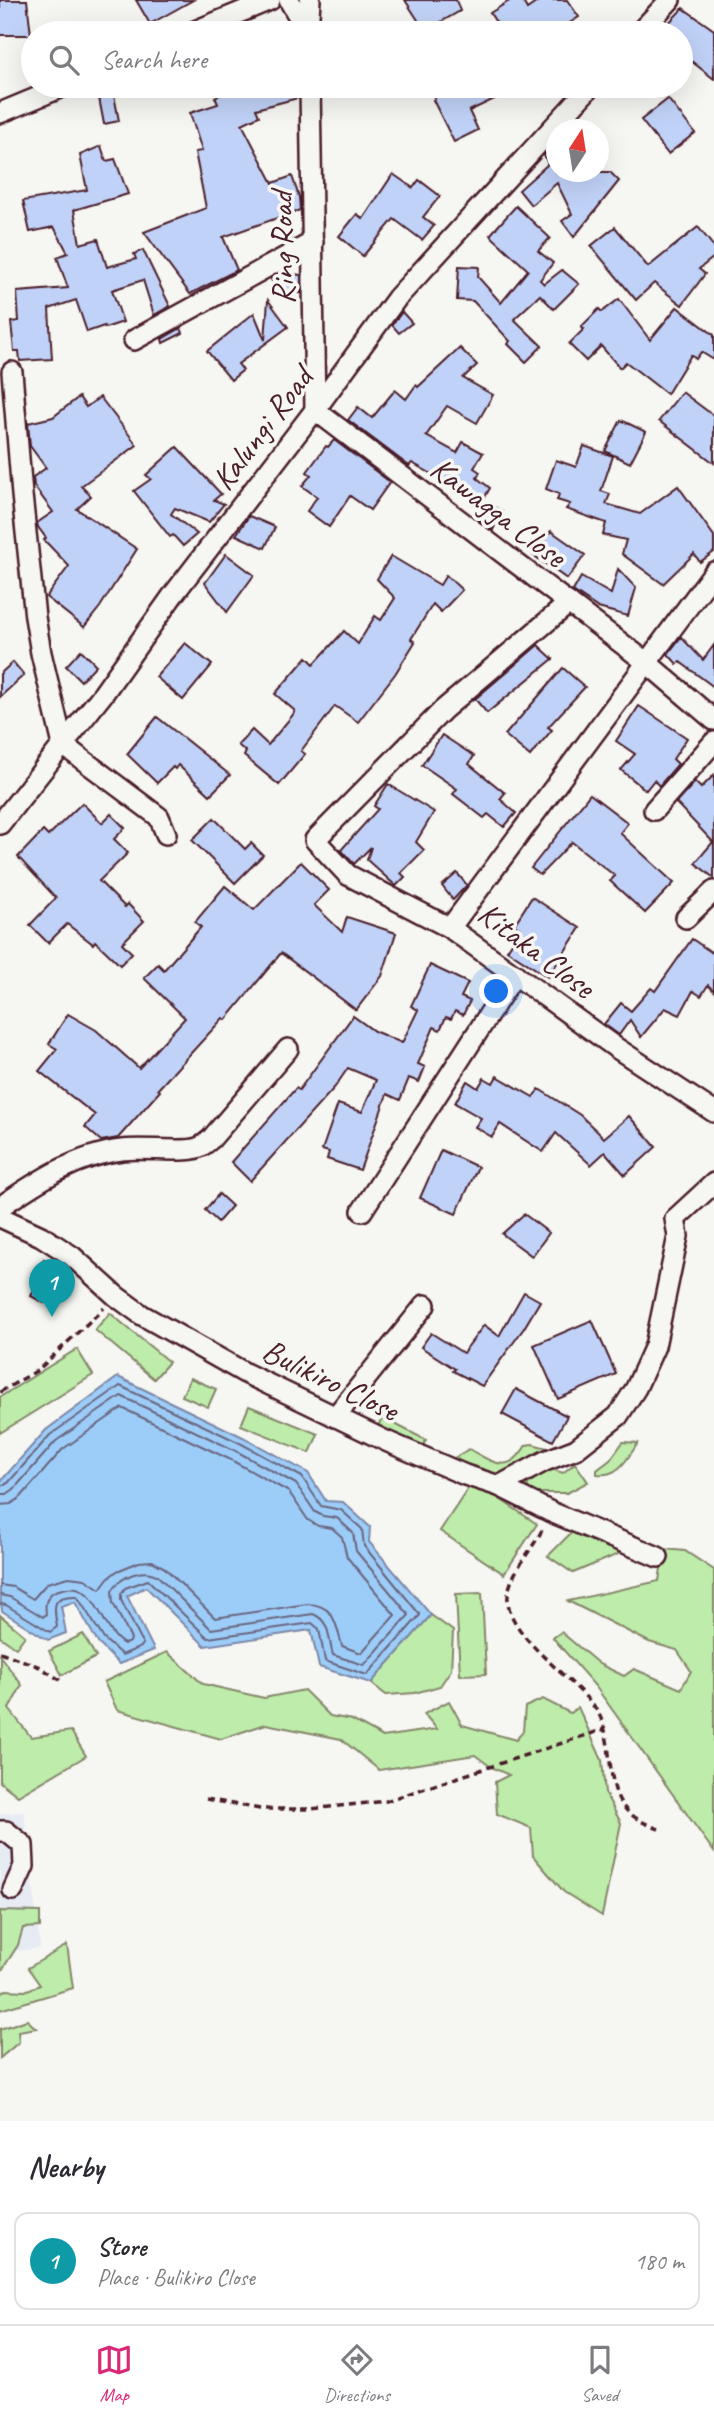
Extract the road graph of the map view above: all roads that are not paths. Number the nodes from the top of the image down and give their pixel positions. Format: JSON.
{"nodes":[{"id":1,"x":270,"y":0,"type":"edge"},
{"id":2,"x":289,"y":0,"type":"edge"},
{"id":3,"x":310,"y":0,"type":"edge"},
{"id":4,"x":670,"y":0,"type":"edge"},
{"id":5,"x":219,"y":21,"type":"edge"},
{"id":6,"x":301,"y":21,"type":"edge"},
{"id":7,"x":309,"y":21,"type":"edge"},
{"id":8,"x":650,"y":21,"type":"edge"},
{"id":9,"x":36,"y":98,"type":"edge"},
{"id":10,"x":310,"y":98,"type":"edge"},
{"id":11,"x":580,"y":98,"type":"edge"},
{"id":12,"x":0,"y":113,"type":"edge"},
{"id":13,"x":313,"y":242,"type":"junction"},
{"id":14,"x":134,"y":340,"type":"dead end"},
{"id":15,"x":12,"y":372,"type":"dead end"},
{"id":16,"x":315,"y":410,"type":"junction"},
{"id":17,"x":714,"y":572,"type":"edge"},
{"id":18,"x":569,"y":603,"type":"junction"},
{"id":19,"x":646,"y":662,"type":"junction"},
{"id":20,"x":714,"y":720,"type":"edge"},
{"id":21,"x":714,"y":742,"type":"edge"},
{"id":22,"x":63,"y":745,"type":"junction"},
{"id":23,"x":654,"y":810,"type":"dead end"},
{"id":24,"x":0,"y":824,"type":"edge"},
{"id":25,"x":166,"y":834,"type":"dead end"},
{"id":26,"x":714,"y":891,"type":"edge"},
{"id":27,"x":686,"y":918,"type":"dead end"},
{"id":28,"x":450,"y":928,"type":"junction"},
{"id":29,"x":515,"y":974,"type":"junction"},
{"id":30,"x":288,"y":1049,"type":"dead end"},
{"id":31,"x":714,"y":1112,"type":"edge"},
{"id":32,"x":714,"y":1183,"type":"edge"},
{"id":33,"x":0,"y":1207,"type":"edge"},
{"id":34,"x":362,"y":1211,"type":"dead end"},
{"id":35,"x":0,"y":1217,"type":"edge"},
{"id":36,"x":425,"y":1305,"type":"dead end"},
{"id":37,"x":335,"y":1417,"type":"junction"},
{"id":38,"x":499,"y":1486,"type":"junction"},
{"id":39,"x":658,"y":1558,"type":"dead end"},
{"id":40,"x":0,"y":1831,"type":"edge"},
{"id":41,"x":13,"y":1890,"type":"dead end"}],
"edges":[{"from":1,"to":5,"type":"street"},
{"from":2,"to":6,"type":"street"},
{"from":3,"to":7,"type":"street"},
{"from":4,"to":8,"type":"street"},
{"from":9,"to":12,"type":"street"},
{"from":10,"to":13,"type":"street","name":"Ring Road"},
{"from":11,"to":16,"type":"street","name":"Kalungi Road"},
{"from":13,"to":14,"type":"street"},
{"from":13,"to":16,"type":"street","name":"Ring Road"},
{"from":15,"to":22,"type":"street"},
{"from":16,"to":18,"type":"street","name":"Kawagga Close"},
{"from":16,"to":22,"type":"street","name":"Kalungi Road"},
{"from":17,"to":19,"type":"street"},
{"from":18,"to":19,"type":"street","name":"Kawagga Close"},
{"from":18,"to":28,"type":"street"},
{"from":19,"to":20,"type":"street","name":"Kawagga Close"},
{"from":19,"to":28,"type":"street","name":"Kitaka Close"},
{"from":21,"to":23,"type":"street"},
{"from":22,"to":24,"type":"street","name":"Kalungi Road"},
{"from":22,"to":25,"type":"street"},
{"from":26,"to":27,"type":"street"},
{"from":28,"to":29,"type":"street","name":"Kitaka Close"},
{"from":29,"to":31,"type":"street","name":"Kitaka Close"},
{"from":29,"to":34,"type":"street"},
{"from":30,"to":33,"type":"street"},
{"from":32,"to":38,"type":"street"},
{"from":35,"to":37,"type":"street","name":"Bulikiro Close"},
{"from":36,"to":37,"type":"street"},
{"from":37,"to":38,"type":"street","name":"Bulikiro Close"},
{"from":38,"to":39,"type":"street","name":"Bulikiro Close"},
{"from":40,"to":41,"type":"street"}]}
